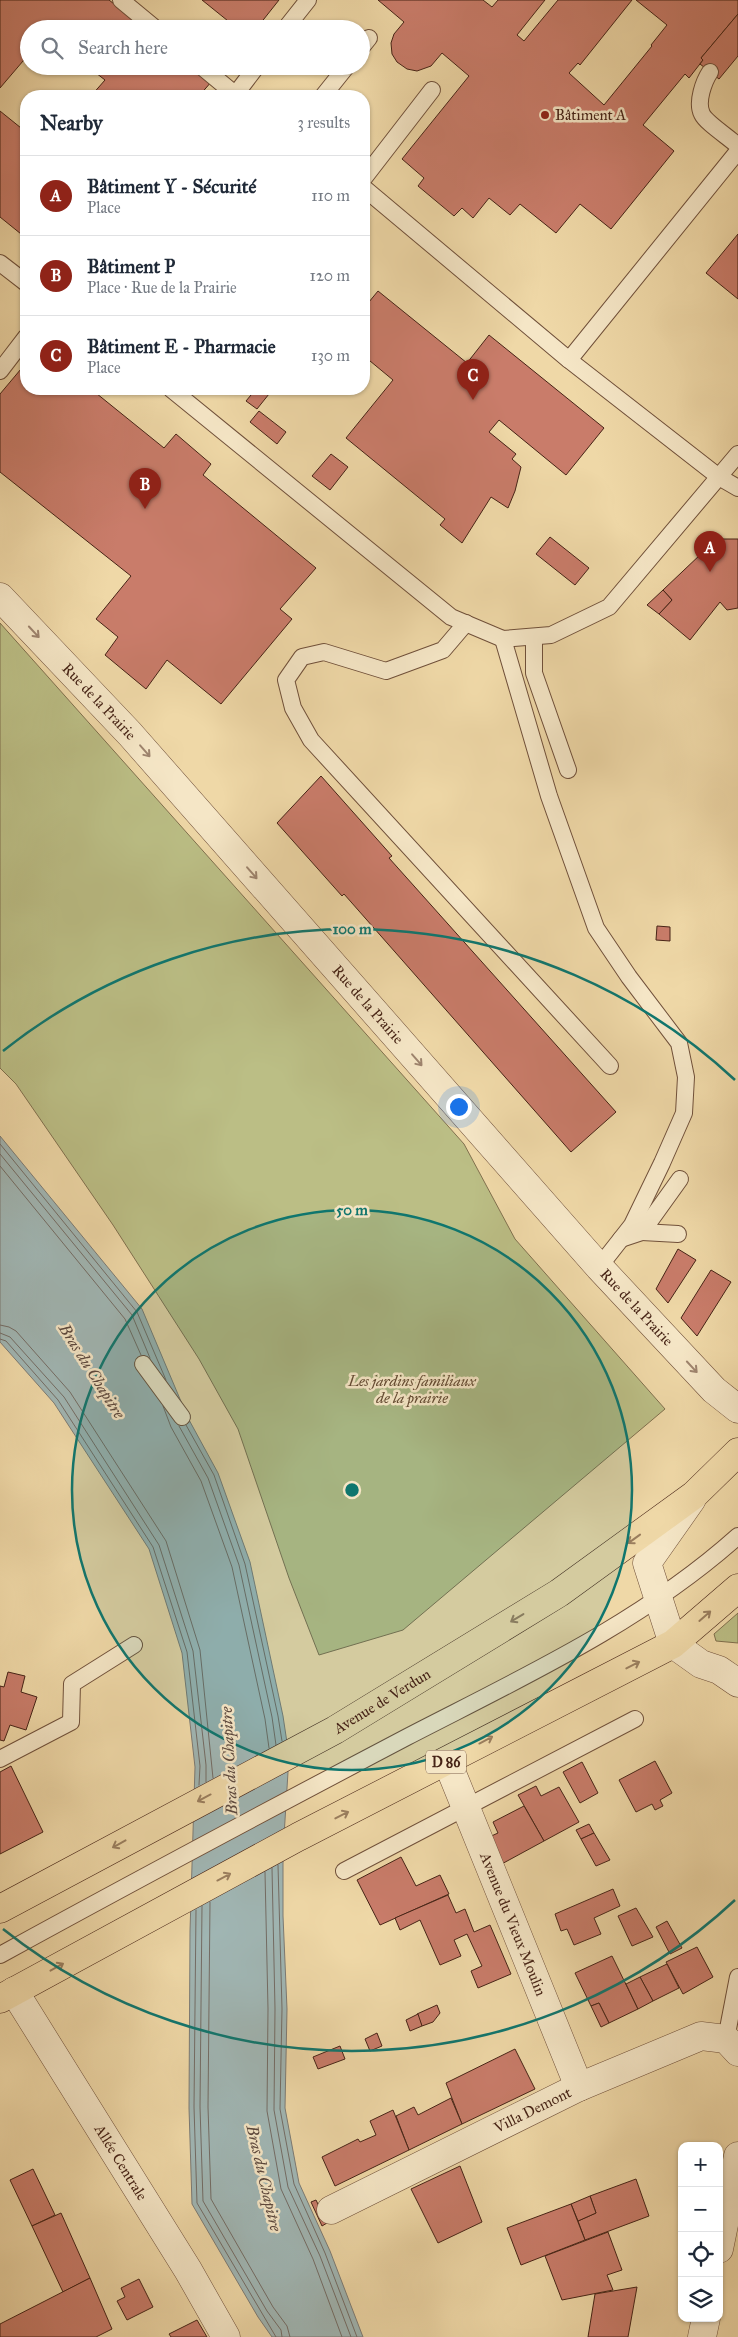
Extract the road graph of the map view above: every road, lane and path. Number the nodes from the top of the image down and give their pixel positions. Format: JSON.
{"nodes":[{"id":1,"x":121,"y":0,"type":"edge"},
{"id":2,"x":308,"y":0,"type":"edge"},
{"id":3,"x":145,"y":20,"type":"edge"},
{"id":4,"x":293,"y":20,"type":"edge"},
{"id":5,"x":710,"y":72,"type":"dead end"},
{"id":6,"x":212,"y":75,"type":"edge"},
{"id":7,"x":251,"y":75,"type":"edge"},
{"id":8,"x":340,"y":75,"type":"edge"},
{"id":9,"x":229,"y":90,"type":"edge"},
{"id":10,"x":240,"y":90,"type":"edge"},
{"id":11,"x":328,"y":90,"type":"edge"},
{"id":12,"x":432,"y":90,"type":"dead end"},
{"id":13,"x":738,"y":146,"type":"edge"},
{"id":14,"x":738,"y":151,"type":"edge"},
{"id":15,"x":370,"y":170,"type":"edge"},
{"id":16,"x":370,"y":193,"type":"edge"},
{"id":17,"x":0,"y":262,"type":"edge"},
{"id":18,"x":20,"y":278,"type":"edge"},
{"id":19,"x":20,"y":345,"type":"edge"},
{"id":20,"x":569,"y":360,"type":"junction"},
{"id":21,"x":0,"y":371,"type":"edge"},
{"id":22,"x":178,"y":395,"type":"edge"},
{"id":23,"x":737,"y":455,"type":"edge"},
{"id":24,"x":719,"y":477,"type":"junction"},
{"id":25,"x":738,"y":488,"type":"edge"},
{"id":26,"x":0,"y":597,"type":"edge"},
{"id":27,"x":466,"y":623,"type":"junction"},
{"id":28,"x":534,"y":637,"type":"junction"},
{"id":29,"x":503,"y":639,"type":"junction"},
{"id":30,"x":568,"y":770,"type":"dead end"},
{"id":31,"x":610,"y":1066,"type":"dead end"},
{"id":32,"x":680,"y":1178,"type":"dead end"},
{"id":33,"x":642,"y":1232,"type":"junction"},
{"id":34,"x":678,"y":1234,"type":"dead end"},
{"id":35,"x":621,"y":1239,"type":"junction"},
{"id":36,"x":599,"y":1267,"type":"junction"},
{"id":37,"x":143,"y":1364,"type":"dead end"},
{"id":38,"x":738,"y":1409,"type":"edge"},
{"id":39,"x":182,"y":1417,"type":"dead end"},
{"id":40,"x":738,"y":1452,"type":"edge"},
{"id":41,"x":694,"y":1495,"type":"junction"},
{"id":42,"x":738,"y":1536,"type":"edge"},
{"id":43,"x":738,"y":1588,"type":"edge"},
{"id":44,"x":658,"y":1599,"type":"junction"},
{"id":45,"x":673,"y":1644,"type":"junction"},
{"id":46,"x":134,"y":1645,"type":"dead end"},
{"id":47,"x":732,"y":1672,"type":"edge"},
{"id":48,"x":635,"y":1719,"type":"dead end"},
{"id":49,"x":0,"y":1759,"type":"edge"},
{"id":50,"x":447,"y":1761,"type":"junction"},
{"id":51,"x":466,"y":1808,"type":"junction"},
{"id":52,"x":344,"y":1872,"type":"dead end"},
{"id":53,"x":0,"y":1909,"type":"edge"},
{"id":54,"x":0,"y":1955,"type":"edge"},
{"id":55,"x":738,"y":1977,"type":"edge"},
{"id":56,"x":7,"y":1995,"type":"edge"},
{"id":57,"x":732,"y":2045,"type":"edge"},
{"id":58,"x":579,"y":2087,"type":"junction"},
{"id":59,"x":738,"y":2156,"type":"edge"},
{"id":60,"x":330,"y":2210,"type":"dead end"},
{"id":61,"x":723,"y":2232,"type":"edge"},
{"id":62,"x":705,"y":2322,"type":"edge"},
{"id":63,"x":226,"y":2337,"type":"edge"},
{"id":64,"x":702,"y":2337,"type":"edge"}],
"edges":[{"from":1,"to":3,"type":"lane"},
{"from":2,"to":4,"type":"lane"},
{"from":5,"to":13,"type":"lane"},
{"from":6,"to":9,"type":"lane"},
{"from":7,"to":10,"type":"lane"},
{"from":8,"to":11,"type":"lane"},
{"from":12,"to":15,"type":"lane"},
{"from":14,"to":20,"type":"lane"},
{"from":16,"to":20,"type":"lane"},
{"from":17,"to":18,"type":"lane"},
{"from":19,"to":21,"type":"lane"},
{"from":20,"to":24,"type":"lane"},
{"from":22,"to":27,"type":"lane"},
{"from":23,"to":24,"type":"lane"},
{"from":24,"to":25,"type":"lane"},
{"from":24,"to":28,"type":"lane"},
{"from":26,"to":36,"type":"street","name":"Rue de la Prairie","one_way":true},
{"from":27,"to":29,"type":"lane"},
{"from":27,"to":31,"type":"lane"},
{"from":28,"to":29,"type":"lane"},
{"from":28,"to":30,"type":"lane"},
{"from":29,"to":35,"type":"lane"},
{"from":32,"to":33,"type":"lane"},
{"from":33,"to":34,"type":"lane"},
{"from":33,"to":35,"type":"lane"},
{"from":35,"to":36,"type":"lane"},
{"from":36,"to":38,"type":"street","name":"Rue de la Prairie","one_way":true},
{"from":37,"to":39,"type":"lane"},
{"from":40,"to":41,"type":"main road","name":"Avenue de Verdun"},
{"from":41,"to":44,"type":"street"},
{"from":41,"to":53,"type":"main road","name":"Avenue de Verdun","one_way":true},
{"from":42,"to":44,"type":"lane"},
{"from":45,"to":43,"type":"main road","number":"D 86","one_way":true},
{"from":44,"to":45,"type":"street"},
{"from":44,"to":54,"type":"lane"},
{"from":45,"to":47,"type":"street"},
{"from":50,"to":45,"type":"main road","number":"D 86","one_way":true},
{"from":46,"to":49,"type":"lane"},
{"from":48,"to":51,"type":"lane"},
{"from":50,"to":51,"type":"street","name":"Avenue du Vieux Moulin"},
{"from":56,"to":50,"type":"main road","number":"D 86","one_way":true},
{"from":51,"to":52,"type":"lane"},
{"from":51,"to":58,"type":"street","name":"Avenue du Vieux Moulin"},
{"from":55,"to":57,"type":"lane"},
{"from":56,"to":63,"type":"street","name":"Allée Centrale"},
{"from":57,"to":58,"type":"street","name":"Villa Demont"},
{"from":58,"to":60,"type":"street","name":"Villa Demont"},
{"from":59,"to":61,"type":"street"},
{"from":62,"to":64,"type":"street"}]}
